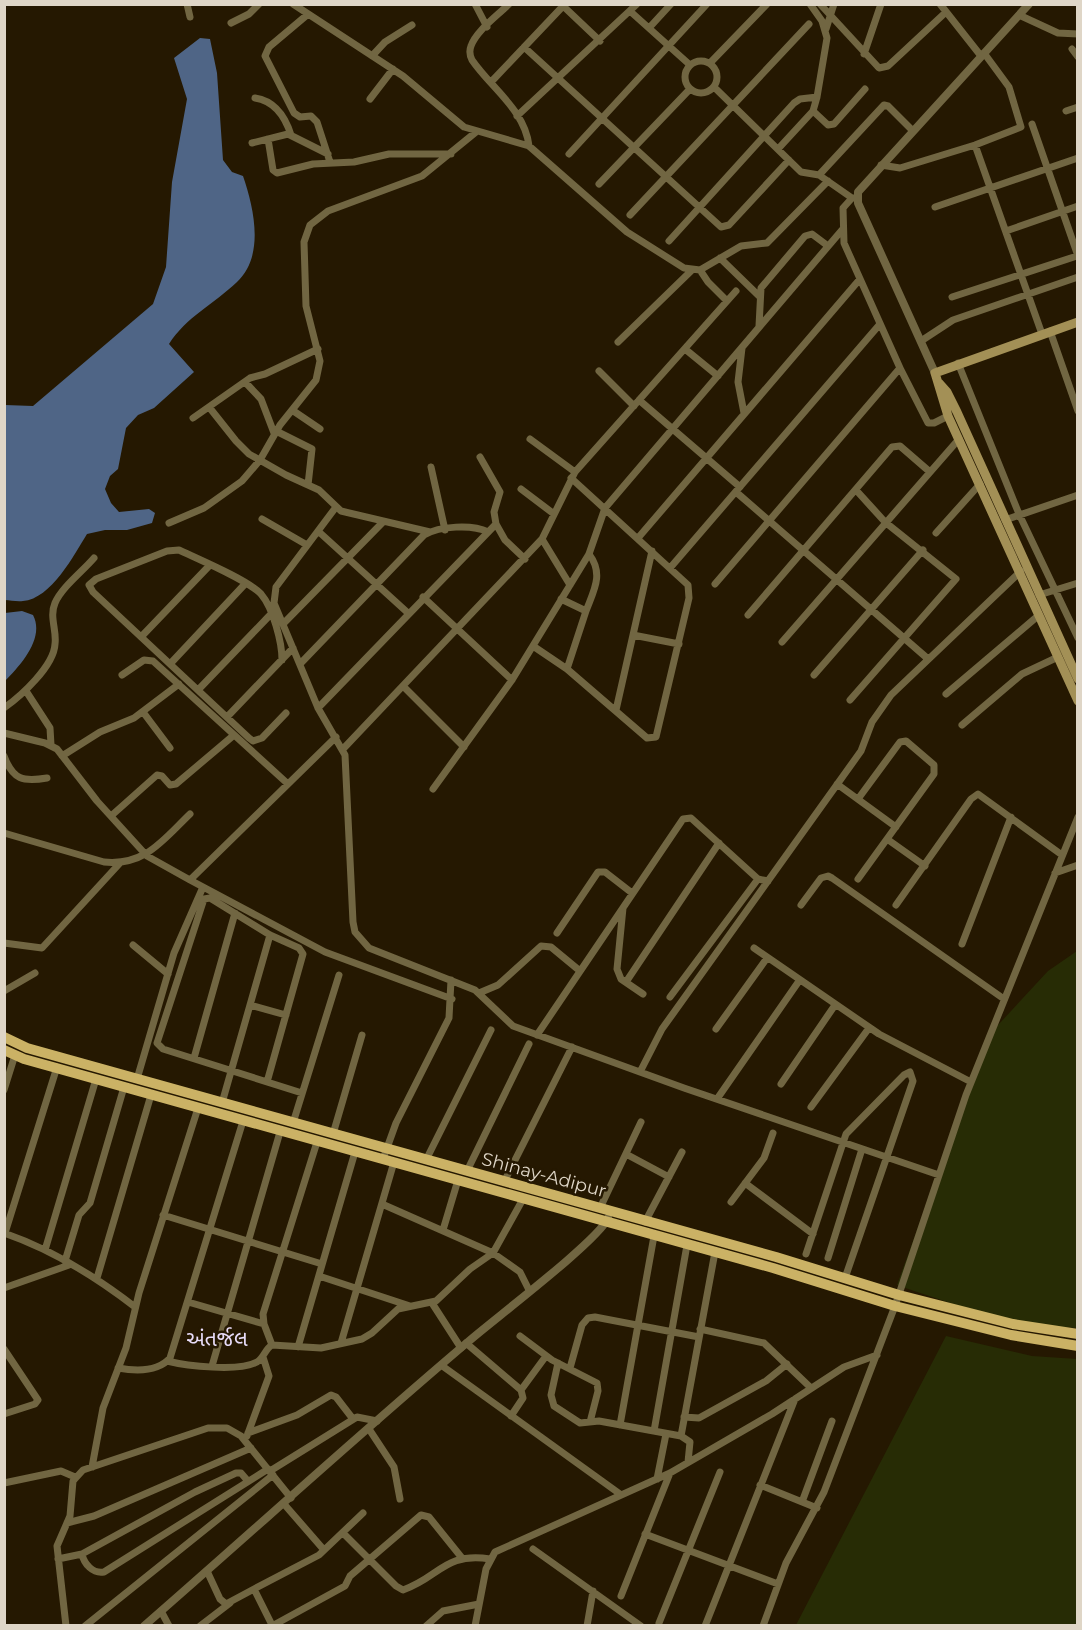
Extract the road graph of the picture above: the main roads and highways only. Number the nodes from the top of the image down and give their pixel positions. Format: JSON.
{"nodes":[{"id":1,"x":1077,"y":322,"type":"edge"},
{"id":2,"x":939,"y":383,"type":"junction"},
{"id":3,"x":1077,"y":680,"type":"edge"},
{"id":4,"x":1077,"y":700,"type":"edge"},
{"id":5,"x":4,"y":1037,"type":"edge"},
{"id":6,"x":7,"y":1052,"type":"edge"},
{"id":7,"x":388,"y":1157,"type":"junction"},
{"id":8,"x":606,"y":1213,"type":"junction"},
{"id":9,"x":897,"y":1300,"type":"junction"},
{"id":10,"x":1077,"y":1334,"type":"edge"},
{"id":11,"x":1077,"y":1346,"type":"edge"}],
"edges":[{"from":1,"to":2,"type":"main road"},
{"from":2,"to":3,"type":"main road"},
{"from":2,"to":4,"type":"main road"},
{"from":5,"to":7,"type":"main road","name":"Shinay-Adipur"},
{"from":6,"to":7,"type":"main road","name":"Shinay-Adipur"},
{"from":7,"to":8,"type":"main road","name":"Shinay-Adipur"},
{"from":7,"to":8,"type":"main road","name":"Shinay-Adipur"},
{"from":8,"to":9,"type":"main road","name":"Shinay-Adipur"},
{"from":8,"to":9,"type":"main road","name":"Shinay-Adipur"},
{"from":9,"to":10,"type":"main road","name":"Shinay-Adipur"},
{"from":9,"to":11,"type":"main road","name":"Shinay-Adipur"}]}
